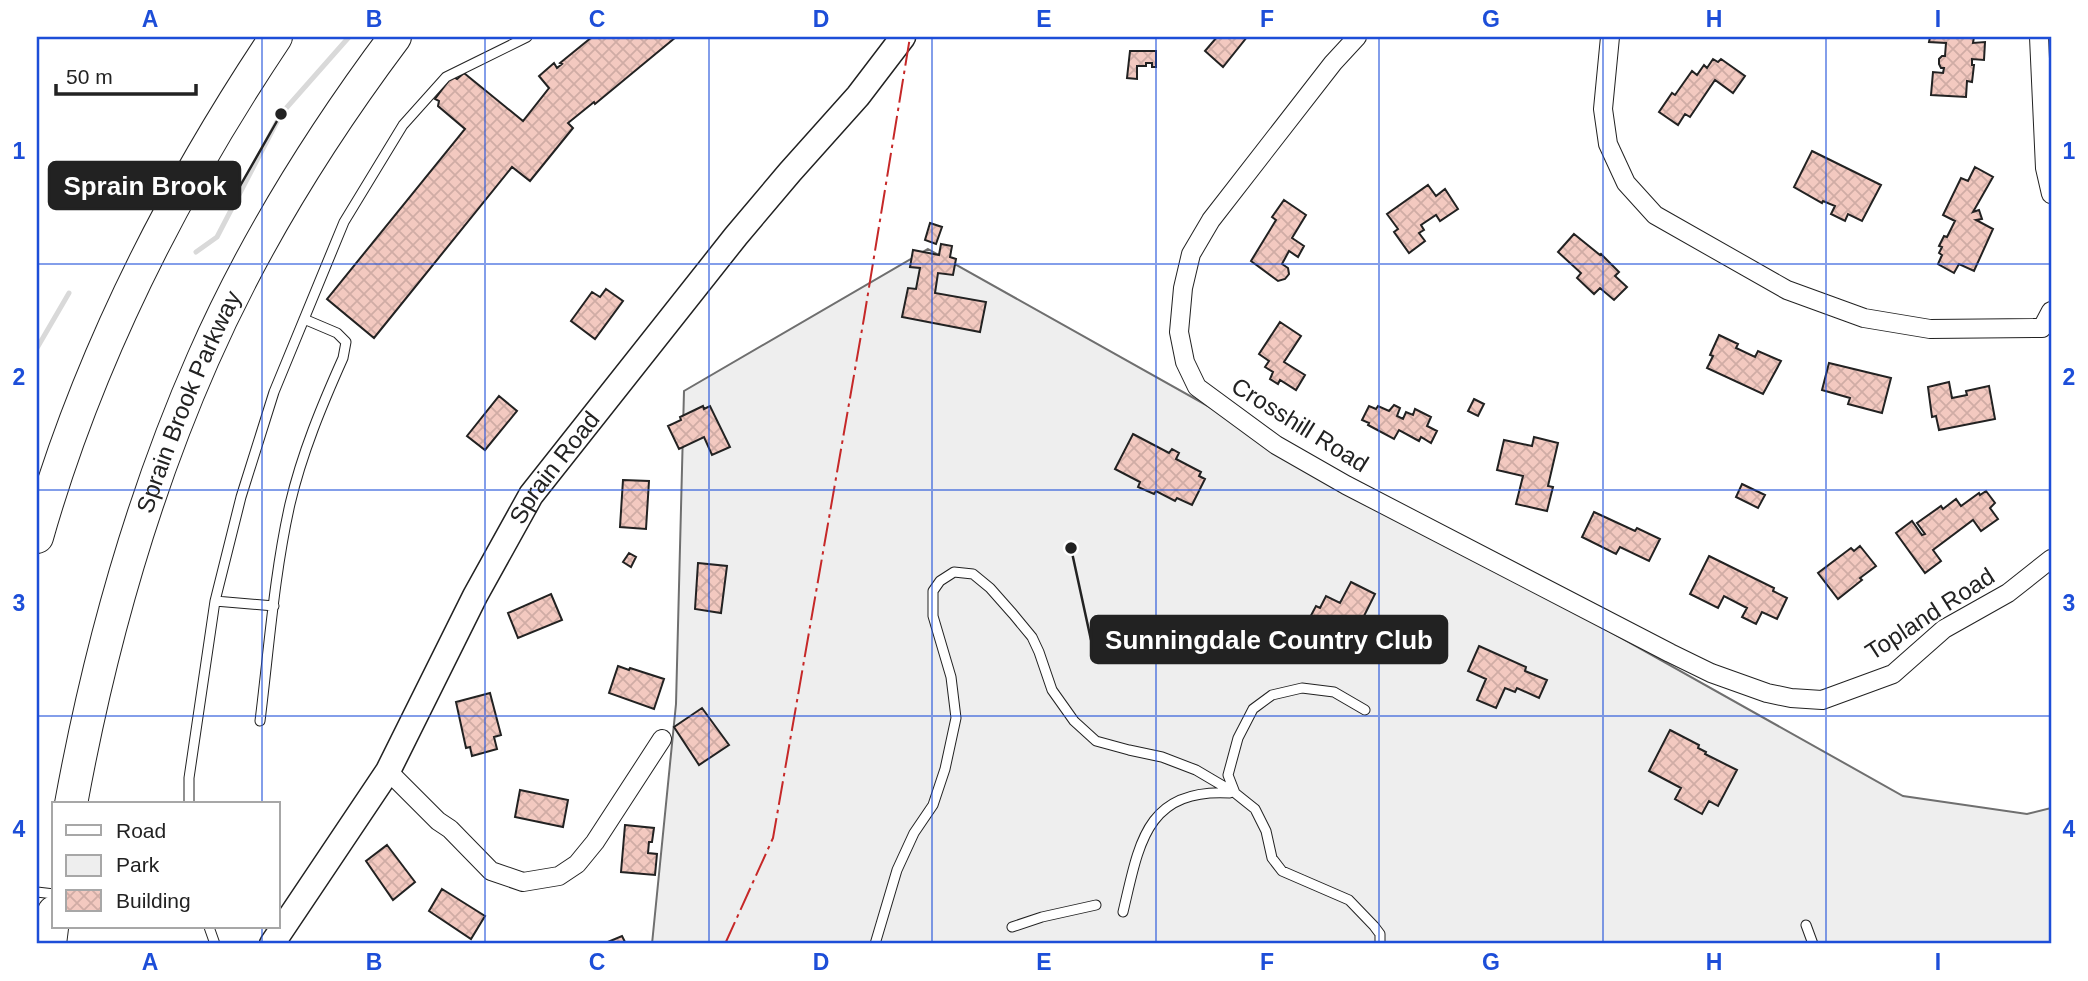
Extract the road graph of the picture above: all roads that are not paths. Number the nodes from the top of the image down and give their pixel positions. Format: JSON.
{"nodes":[{"id":1,"x":276,"y":37,"type":"edge"},
{"id":2,"x":395,"y":37,"type":"edge"},
{"id":3,"x":527,"y":37,"type":"edge"},
{"id":4,"x":903,"y":37,"type":"edge"},
{"id":5,"x":1357,"y":37,"type":"edge"},
{"id":6,"x":1610,"y":37,"type":"edge"},
{"id":7,"x":2039,"y":37,"type":"edge"},
{"id":8,"x":2051,"y":194,"type":"edge"},
{"id":9,"x":2051,"y":311,"type":"edge"},
{"id":10,"x":304,"y":319,"type":"junction"},
{"id":11,"x":2046,"y":333,"type":"edge"},
{"id":12,"x":37,"y":537,"type":"edge"},
{"id":13,"x":2051,"y":559,"type":"edge"},
{"id":14,"x":215,"y":601,"type":"junction"},
{"id":15,"x":274,"y":606,"type":"junction"},
{"id":16,"x":1670,"y":653,"type":"joint"},
{"id":17,"x":1365,"y":710,"type":"dead end"},
{"id":18,"x":260,"y":721,"type":"dead end"},
{"id":19,"x":662,"y":739,"type":"dead end"},
{"id":20,"x":388,"y":771,"type":"junction"},
{"id":21,"x":1235,"y":793,"type":"junction"},
{"id":22,"x":71,"y":802,"type":"edge"},
{"id":23,"x":189,"y":802,"type":"edge"},
{"id":24,"x":1096,"y":905,"type":"dead end"},
{"id":25,"x":1123,"y":912,"type":"dead end"},
{"id":26,"x":1806,"y":925,"type":"dead end"},
{"id":27,"x":1012,"y":927,"type":"dead end"},
{"id":28,"x":272,"y":944,"type":"edge"},
{"id":29,"x":875,"y":944,"type":"edge"},
{"id":30,"x":1380,"y":944,"type":"edge"},
{"id":31,"x":1813,"y":944,"type":"edge"}],
"edges":[{"from":1,"to":12,"type":"highway"},
{"from":2,"to":22,"type":"highway","name":"Sprain Brook Parkway"},
{"from":3,"to":10,"type":"lane"},
{"from":4,"to":20,"type":"street","name":"Sprain Road"},
{"from":5,"to":16,"type":"street","name":"Crosshill Road"},
{"from":6,"to":11,"type":"street"},
{"from":7,"to":8,"type":"street"},
{"from":9,"to":11,"type":"street"},
{"from":10,"to":14,"type":"lane"},
{"from":10,"to":15,"type":"lane"},
{"from":13,"to":16,"type":"street","name":"Topland Road"},
{"from":14,"to":15,"type":"lane"},
{"from":14,"to":23,"type":"lane"},
{"from":15,"to":18,"type":"lane"},
{"from":17,"to":21,"type":"lane"},
{"from":19,"to":20,"type":"street"},
{"from":20,"to":28,"type":"street","name":"Sprain Road"},
{"from":21,"to":25,"type":"lane"},
{"from":21,"to":29,"type":"lane"},
{"from":21,"to":30,"type":"lane"},
{"from":24,"to":27,"type":"lane"},
{"from":26,"to":31,"type":"lane"}]}
